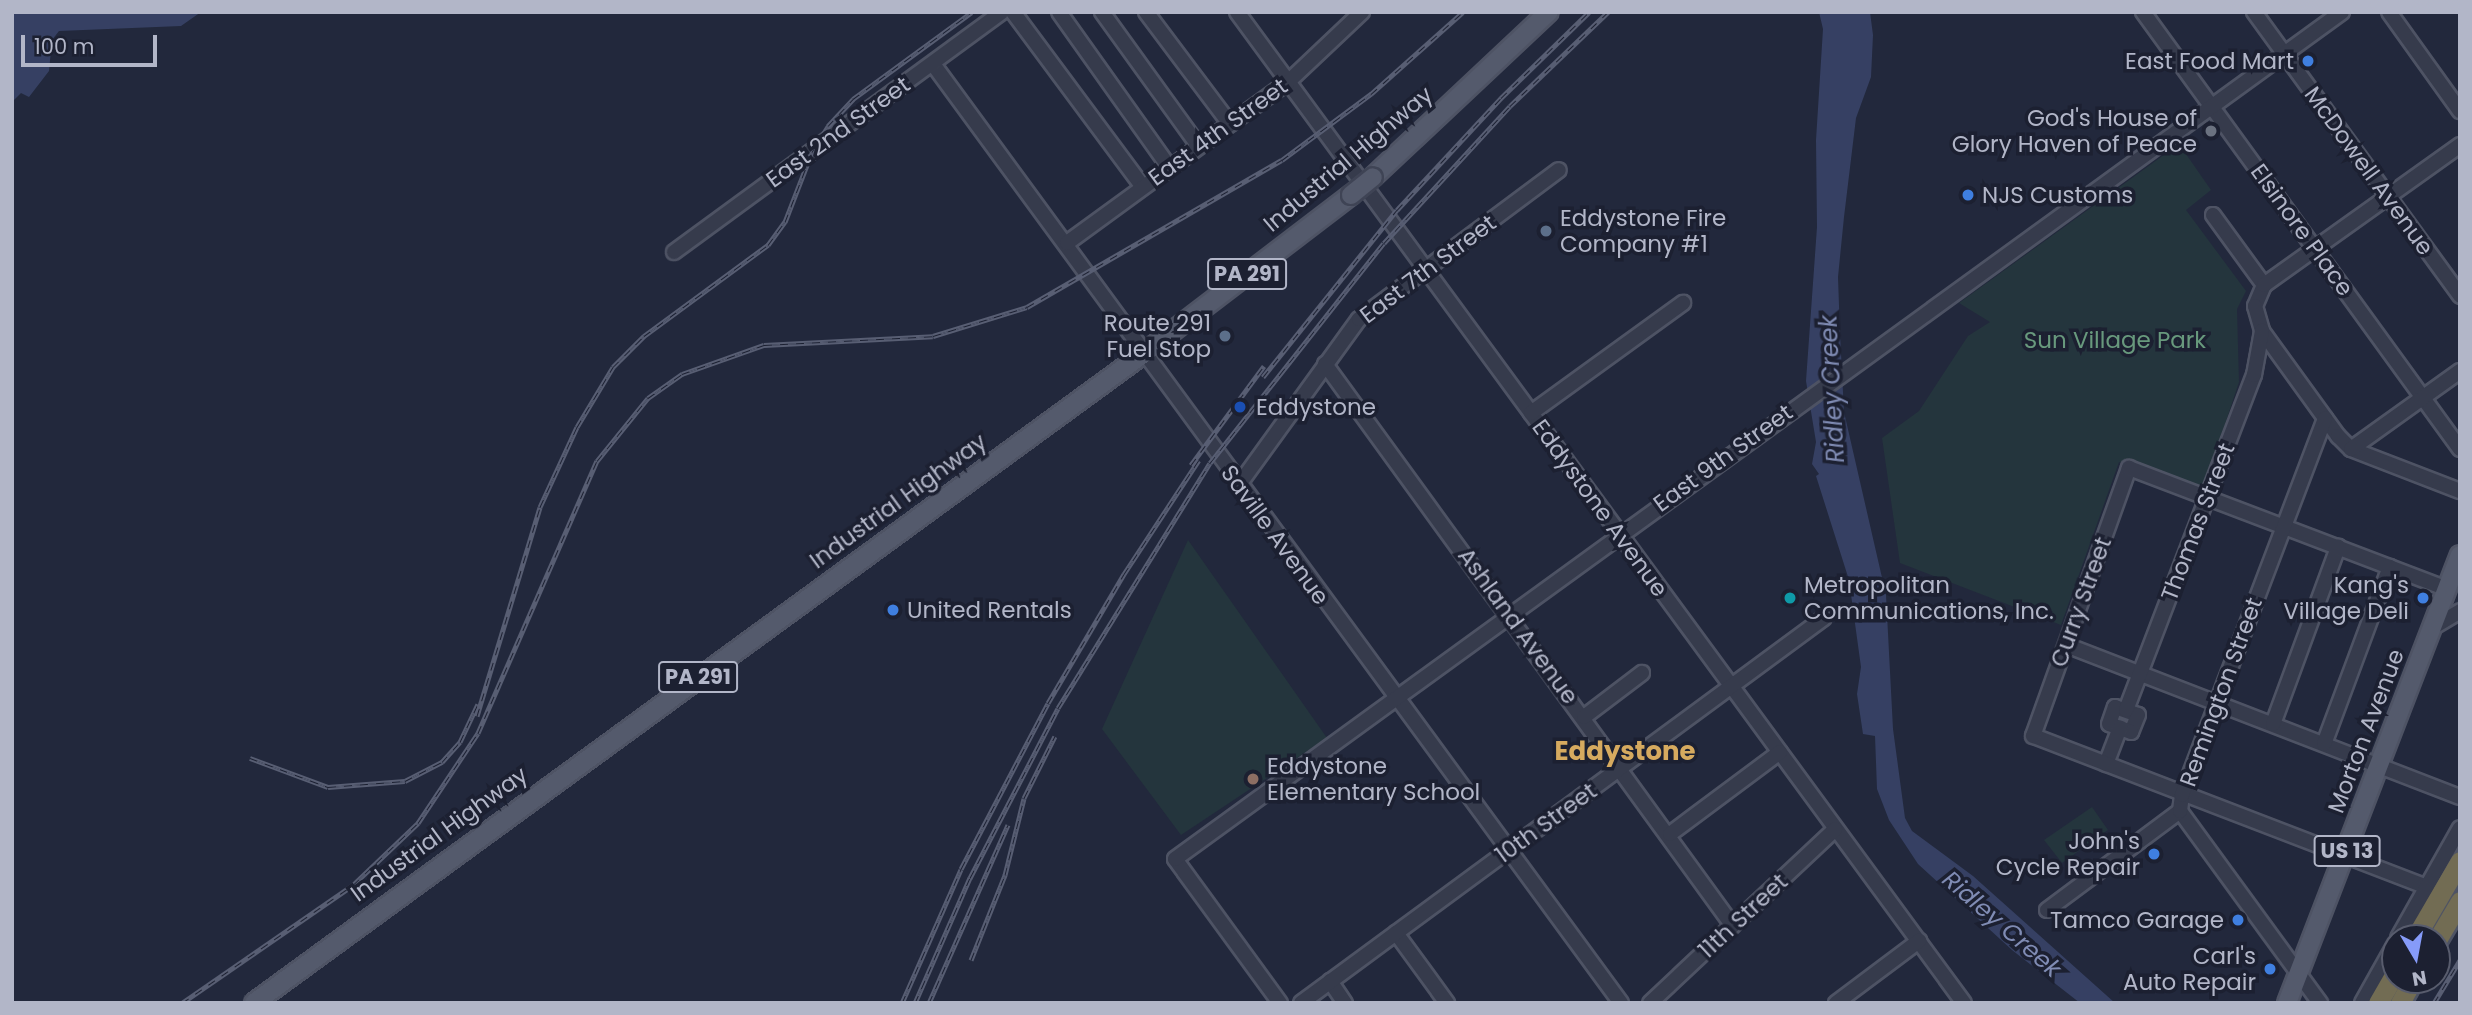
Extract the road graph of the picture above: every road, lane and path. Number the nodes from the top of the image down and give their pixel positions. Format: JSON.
{"nodes":[{"id":1,"x":1002,"y":12,"type":"edge"},
{"id":2,"x":1013,"y":12,"type":"edge"},
{"id":3,"x":1059,"y":12,"type":"edge"},
{"id":4,"x":1102,"y":12,"type":"edge"},
{"id":5,"x":1146,"y":12,"type":"edge"},
{"id":6,"x":1237,"y":12,"type":"edge"},
{"id":7,"x":1362,"y":12,"type":"edge"},
{"id":8,"x":1549,"y":12,"type":"edge"},
{"id":9,"x":2143,"y":12,"type":"edge"},
{"id":10,"x":2254,"y":12,"type":"edge"},
{"id":11,"x":2342,"y":12,"type":"edge"},
{"id":12,"x":2389,"y":12,"type":"edge"},
{"id":13,"x":2284,"y":54,"type":"junction"},
{"id":14,"x":933,"y":64,"type":"junction"},
{"id":15,"x":1288,"y":82,"type":"junction"},
{"id":16,"x":2212,"y":106,"type":"junction"},
{"id":17,"x":2460,"y":111,"type":"edge"},
{"id":18,"x":1230,"y":124,"type":"junction"},
{"id":19,"x":1198,"y":145,"type":"junction"},
{"id":20,"x":2460,"y":145,"type":"edge"},
{"id":21,"x":1169,"y":167,"type":"junction"},
{"id":22,"x":1559,"y":170,"type":"dead end"},
{"id":23,"x":1142,"y":186,"type":"junction"},
{"id":24,"x":2388,"y":197,"type":"junction"},
{"id":25,"x":2213,"y":215,"type":"dead end"},
{"id":26,"x":1067,"y":243,"type":"junction"},
{"id":27,"x":2315,"y":249,"type":"junction"},
{"id":28,"x":674,"y":251,"type":"dead end"},
{"id":29,"x":1426,"y":271,"type":"junction"},
{"id":30,"x":2264,"y":285,"type":"junction"},
{"id":31,"x":2460,"y":296,"type":"edge"},
{"id":32,"x":1682,"y":303,"type":"dead end"},
{"id":33,"x":2262,"y":331,"type":"junction"},
{"id":34,"x":1143,"y":354,"type":"junction"},
{"id":35,"x":1325,"y":364,"type":"junction"},
{"id":36,"x":2460,"y":371,"type":"edge"},
{"id":37,"x":2423,"y":398,"type":"junction"},
{"id":38,"x":1531,"y":413,"type":"junction"},
{"id":39,"x":2325,"y":418,"type":"junction"},
{"id":40,"x":2351,"y":449,"type":"junction"},
{"id":41,"x":2460,"y":449,"type":"edge"},
{"id":42,"x":1238,"y":486,"type":"junction"},
{"id":43,"x":2460,"y":491,"type":"edge"},
{"id":44,"x":2207,"y":498,"type":"junction"},
{"id":45,"x":2282,"y":526,"type":"junction"},
{"id":46,"x":1618,"y":534,"type":"junction"},
{"id":47,"x":2338,"y":547,"type":"junction"},
{"id":48,"x":2460,"y":555,"type":"edge"},
{"id":49,"x":2390,"y":567,"type":"junction"},
{"id":50,"x":2447,"y":589,"type":"junction"},
{"id":51,"x":2460,"y":611,"type":"edge"},
{"id":52,"x":1507,"y":615,"type":"junction"},
{"id":53,"x":1824,"y":618,"type":"dead end"},
{"id":54,"x":2432,"y":628,"type":"junction"},
{"id":55,"x":2066,"y":645,"type":"junction"},
{"id":56,"x":1642,"y":673,"type":"dead end"},
{"id":57,"x":2139,"y":673,"type":"junction"},
{"id":58,"x":1733,"y":687,"type":"junction"},
{"id":59,"x":1397,"y":696,"type":"junction"},
{"id":60,"x":2217,"y":703,"type":"junction"},
{"id":61,"x":1584,"y":717,"type":"junction"},
{"id":62,"x":2273,"y":724,"type":"junction"},
{"id":63,"x":2324,"y":744,"type":"junction"},
{"id":64,"x":1780,"y":752,"type":"junction"},
{"id":65,"x":2106,"y":764,"type":"junction"},
{"id":66,"x":2380,"y":765,"type":"junction"},
{"id":67,"x":1620,"y":768,"type":"junction"},
{"id":68,"x":2182,"y":794,"type":"junction"},
{"id":69,"x":2460,"y":797,"type":"edge"},
{"id":70,"x":2180,"y":811,"type":"junction"},
{"id":71,"x":2460,"y":828,"type":"edge"},
{"id":72,"x":1835,"y":829,"type":"junction"},
{"id":73,"x":1670,"y":834,"type":"junction"},
{"id":74,"x":1509,"y":850,"type":"junction"},
{"id":75,"x":2346,"y":856,"type":"junction"},
{"id":76,"x":2460,"y":861,"type":"edge"},
{"id":77,"x":2427,"y":887,"type":"junction"},
{"id":78,"x":2460,"y":901,"type":"edge"},
{"id":79,"x":2047,"y":910,"type":"dead end"},
{"id":80,"x":2406,"y":924,"type":"edge"},
{"id":81,"x":2423,"y":924,"type":"edge"},
{"id":82,"x":2446,"y":924,"type":"edge"},
{"id":83,"x":1732,"y":926,"type":"junction"},
{"id":84,"x":1396,"y":933,"type":"junction"},
{"id":85,"x":1919,"y":941,"type":"junction"},
{"id":86,"x":2381,"y":969,"type":"edge"},
{"id":87,"x":2300,"y":975,"type":"junction"},
{"id":88,"x":1330,"y":981,"type":"junction"},
{"id":89,"x":254,"y":1003,"type":"edge"},
{"id":90,"x":1280,"y":1003,"type":"edge"},
{"id":91,"x":1301,"y":1003,"type":"edge"},
{"id":92,"x":1345,"y":1003,"type":"edge"},
{"id":93,"x":1447,"y":1003,"type":"edge"},
{"id":94,"x":1621,"y":1003,"type":"edge"},
{"id":95,"x":1650,"y":1003,"type":"edge"},
{"id":96,"x":1836,"y":1003,"type":"edge"},
{"id":97,"x":1964,"y":1003,"type":"edge"},
{"id":98,"x":2287,"y":1003,"type":"edge"},
{"id":99,"x":2320,"y":1003,"type":"edge"},
{"id":100,"x":2362,"y":1003,"type":"edge"}],
"edges":[{"from":1,"to":14,"type":"street","name":"East 2nd Street"},
{"from":2,"to":23,"type":"street"},
{"from":3,"to":21,"type":"street"},
{"from":4,"to":19,"type":"street"},
{"from":5,"to":18,"type":"street"},
{"from":6,"to":15,"type":"street","name":"Eddystone Avenue"},
{"from":7,"to":15,"type":"street","name":"East 4th Street"},
{"from":8,"to":34,"type":"main road","name":"Industrial Highway","number":"PA 291","bridge":true},
{"from":9,"to":16,"type":"street","name":"Elsinore Place"},
{"from":10,"to":13,"type":"street","name":"McDowell Avenue"},
{"from":11,"to":13,"type":"street","name":"East 9th Street"},
{"from":12,"to":17,"type":"street"},
{"from":13,"to":16,"type":"street","name":"East 9th Street"},
{"from":13,"to":24,"type":"street","name":"McDowell Avenue"},
{"from":14,"to":26,"type":"street","name":"Saville Avenue"},
{"from":14,"to":28,"type":"street","name":"East 2nd Street"},
{"from":15,"to":18,"type":"street","name":"East 4th Street"},
{"from":15,"to":29,"type":"street","name":"Eddystone Avenue"},
{"from":16,"to":27,"type":"street","name":"Elsinore Place"},
{"from":16,"to":46,"type":"street","name":"East 9th Street"},
{"from":18,"to":19,"type":"street","name":"East 4th Street"},
{"from":19,"to":21,"type":"street","name":"East 4th Street"},
{"from":20,"to":24,"type":"street"},
{"from":21,"to":23,"type":"street","name":"East 4th Street"},
{"from":22,"to":29,"type":"street","name":"East 7th Street"},
{"from":23,"to":26,"type":"street","name":"East 4th Street"},
{"from":24,"to":27,"type":"street"},
{"from":24,"to":31,"type":"street","name":"McDowell Avenue"},
{"from":25,"to":30,"type":"street"},
{"from":26,"to":34,"type":"street","name":"Saville Avenue"},
{"from":27,"to":30,"type":"street"},
{"from":27,"to":37,"type":"street","name":"Elsinore Place"},
{"from":29,"to":35,"type":"street","name":"East 7th Street"},
{"from":29,"to":38,"type":"street","name":"Eddystone Avenue"},
{"from":30,"to":33,"type":"street"},
{"from":32,"to":38,"type":"street"},
{"from":33,"to":39,"type":"street"},
{"from":33,"to":44,"type":"street","name":"Thomas Street"},
{"from":34,"to":42,"type":"street","name":"Saville Avenue"},
{"from":34,"to":89,"type":"main road","name":"Industrial Highway","number":"PA 291"},
{"from":35,"to":42,"type":"street","name":"East 7th Street"},
{"from":35,"to":52,"type":"street","name":"Ashland Avenue"},
{"from":36,"to":37,"type":"street"},
{"from":37,"to":40,"type":"street"},
{"from":37,"to":41,"type":"street","name":"Elsinore Place"},
{"from":38,"to":46,"type":"street","name":"Eddystone Avenue"},
{"from":39,"to":40,"type":"street"},
{"from":39,"to":45,"type":"street","name":"Remington Street"},
{"from":40,"to":43,"type":"street"},
{"from":42,"to":59,"type":"street","name":"Saville Avenue"},
{"from":44,"to":45,"type":"street"},
{"from":44,"to":55,"type":"street","name":"Curry Street"},
{"from":44,"to":57,"type":"street","name":"Thomas Street"},
{"from":45,"to":47,"type":"street"},
{"from":45,"to":60,"type":"street","name":"Remington Street"},
{"from":46,"to":52,"type":"street","name":"East 9th Street"},
{"from":46,"to":58,"type":"street","name":"Eddystone Avenue"},
{"from":47,"to":49,"type":"street"},
{"from":47,"to":62,"type":"street"},
{"from":48,"to":50,"type":"main road","name":"Morton Avenue","number":"US 13"},
{"from":49,"to":50,"type":"street"},
{"from":49,"to":63,"type":"street"},
{"from":50,"to":54,"type":"main road","name":"Morton Avenue","number":"US 13"},
{"from":51,"to":54,"type":"street"},
{"from":52,"to":59,"type":"street","name":"East 9th Street"},
{"from":52,"to":61,"type":"street","name":"Ashland Avenue"},
{"from":53,"to":58,"type":"street","name":"10th Street"},
{"from":54,"to":66,"type":"main road","name":"Morton Avenue","number":"US 13"},
{"from":55,"to":57,"type":"street"},
{"from":55,"to":65,"type":"street","name":"Curry Street"},
{"from":56,"to":61,"type":"street"},
{"from":57,"to":60,"type":"street"},
{"from":57,"to":65,"type":"street","name":"Thomas Street"},
{"from":58,"to":64,"type":"street","name":"Eddystone Avenue"},
{"from":58,"to":67,"type":"street","name":"10th Street"},
{"from":59,"to":74,"type":"street","name":"Saville Avenue"},
{"from":59,"to":90,"type":"street","name":"East 9th Street"},
{"from":60,"to":62,"type":"street"},
{"from":60,"to":68,"type":"street","name":"Remington Street"},
{"from":61,"to":67,"type":"street","name":"Ashland Avenue"},
{"from":62,"to":63,"type":"street"},
{"from":63,"to":66,"type":"street"},
{"from":64,"to":72,"type":"street","name":"Eddystone Avenue"},
{"from":64,"to":73,"type":"street"},
{"from":65,"to":68,"type":"street"},
{"from":66,"to":69,"type":"street"},
{"from":66,"to":75,"type":"main road","name":"Morton Avenue","number":"US 13"},
{"from":67,"to":73,"type":"street","name":"Ashland Avenue"},
{"from":67,"to":74,"type":"street","name":"10th Street"},
{"from":68,"to":70,"type":"street","name":"Remington Street"},
{"from":68,"to":75,"type":"street"},
{"from":70,"to":79,"type":"street","name":"Remington Street"},
{"from":70,"to":87,"type":"street"},
{"from":71,"to":77,"type":"street"},
{"from":72,"to":83,"type":"street","name":"11th Street"},
{"from":72,"to":85,"type":"street","name":"Eddystone Avenue"},
{"from":73,"to":83,"type":"street","name":"Ashland Avenue"},
{"from":74,"to":84,"type":"street","name":"10th Street"},
{"from":74,"to":94,"type":"street","name":"Saville Avenue"},
{"from":75,"to":77,"type":"street"},
{"from":75,"to":87,"type":"main road","name":"Morton Avenue","number":"US 13"},
{"from":76,"to":81,"type":"highway"},
{"from":77,"to":80,"type":"street"},
{"from":78,"to":82,"type":"highway"},
{"from":83,"to":95,"type":"street","name":"11th Street"},
{"from":84,"to":88,"type":"street","name":"10th Street"},
{"from":84,"to":93,"type":"street"},
{"from":85,"to":96,"type":"street"},
{"from":85,"to":97,"type":"street","name":"Eddystone Avenue"},
{"from":86,"to":100,"type":"street"},
{"from":87,"to":98,"type":"main road","name":"Morton Avenue","number":"US 13"},
{"from":87,"to":99,"type":"street"},
{"from":88,"to":91,"type":"street","name":"10th Street"},
{"from":88,"to":92,"type":"street"}]}
